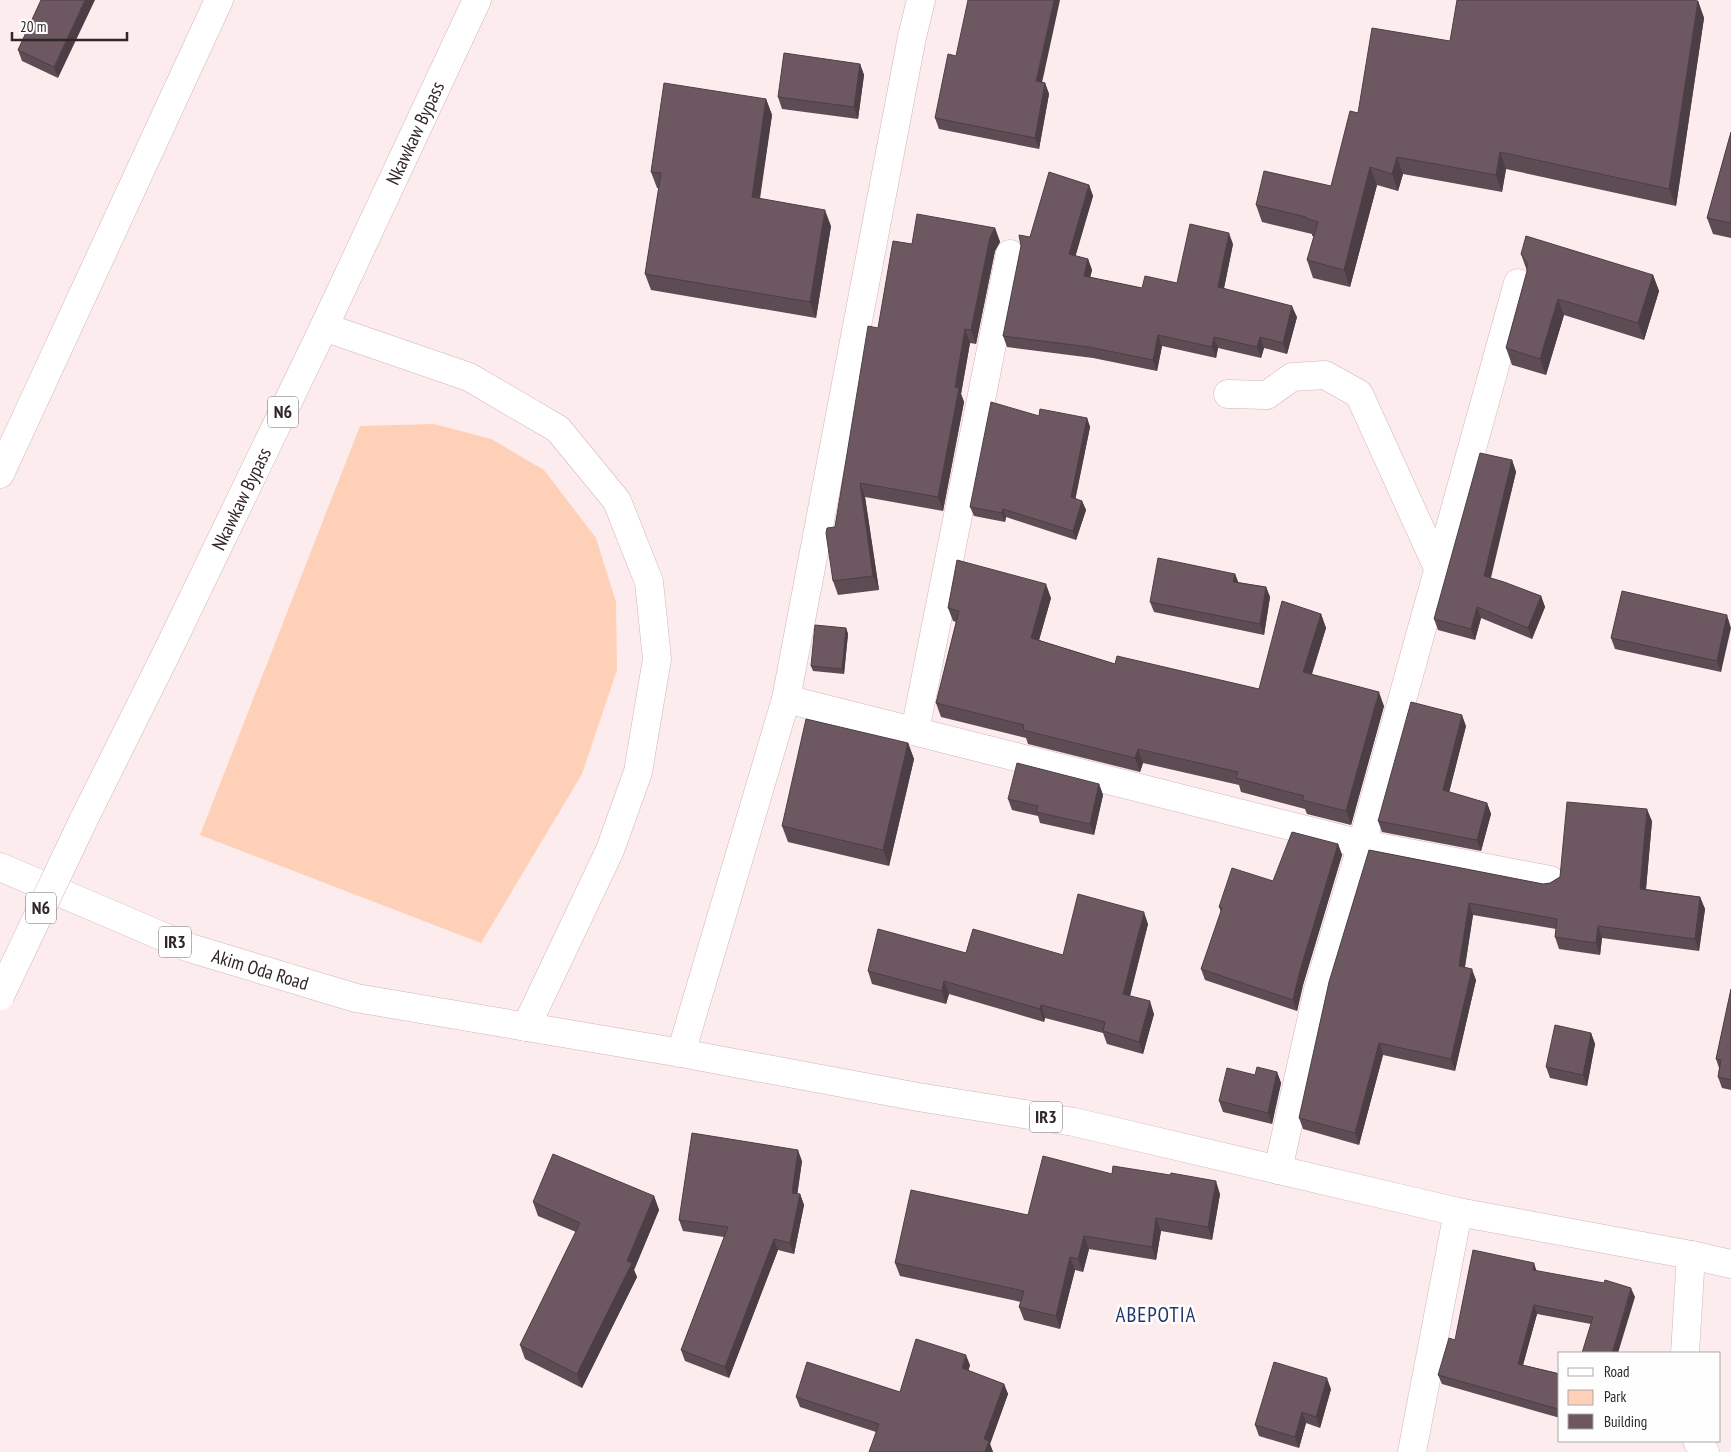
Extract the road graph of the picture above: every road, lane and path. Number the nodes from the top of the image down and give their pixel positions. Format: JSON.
{"nodes":[{"id":1,"x":219,"y":0,"type":"edge"},
{"id":2,"x":477,"y":0,"type":"edge"},
{"id":3,"x":921,"y":0,"type":"edge"},
{"id":4,"x":1010,"y":254,"type":"dead end"},
{"id":5,"x":1518,"y":283,"type":"dead end"},
{"id":6,"x":324,"y":328,"type":"junction"},
{"id":7,"x":1228,"y":394,"type":"dead end"},
{"id":8,"x":0,"y":474,"type":"edge"},
{"id":9,"x":1438,"y":568,"type":"junction"},
{"id":10,"x":786,"y":699,"type":"junction"},
{"id":11,"x":915,"y":731,"type":"junction"},
{"id":12,"x":1362,"y":844,"type":"junction"},
{"id":13,"x":0,"y":867,"type":"edge"},
{"id":14,"x":1550,"y":880,"type":"dead end"},
{"id":15,"x":0,"y":996,"type":"edge"},
{"id":16,"x":526,"y":1027,"type":"junction"},
{"id":17,"x":682,"y":1052,"type":"junction"},
{"id":18,"x":1278,"y":1170,"type":"junction"},
{"id":19,"x":1458,"y":1212,"type":"junction"},
{"id":20,"x":1691,"y":1255,"type":"junction"},
{"id":21,"x":1731,"y":1264,"type":"edge"},
{"id":22,"x":1685,"y":1352,"type":"edge"},
{"id":23,"x":1412,"y":1452,"type":"edge"}],
"edges":[{"from":1,"to":8,"type":"main road"},
{"from":2,"to":6,"type":"main road","name":"Nkawkaw Bypass","number":"N6"},
{"from":3,"to":10,"type":"main road"},
{"from":4,"to":11,"type":"main road"},
{"from":5,"to":9,"type":"main road"},
{"from":6,"to":15,"type":"main road","name":"Nkawkaw Bypass","number":"N6","bridge":true},
{"from":6,"to":16,"type":"main road"},
{"from":7,"to":9,"type":"main road"},
{"from":9,"to":12,"type":"main road"},
{"from":10,"to":11,"type":"main road"},
{"from":10,"to":17,"type":"main road"},
{"from":11,"to":12,"type":"main road"},
{"from":12,"to":14,"type":"main road"},
{"from":12,"to":18,"type":"main road"},
{"from":13,"to":16,"type":"main road","name":"Akim Oda Road","number":"IR3"},
{"from":16,"to":17,"type":"main road","number":"IR3"},
{"from":17,"to":18,"type":"main road","number":"IR3"},
{"from":18,"to":19,"type":"main road","number":"IR3"},
{"from":19,"to":20,"type":"main road","number":"IR3"},
{"from":19,"to":23,"type":"main road"},
{"from":20,"to":21,"type":"main road","number":"IR3"},
{"from":20,"to":22,"type":"main road"}]}
